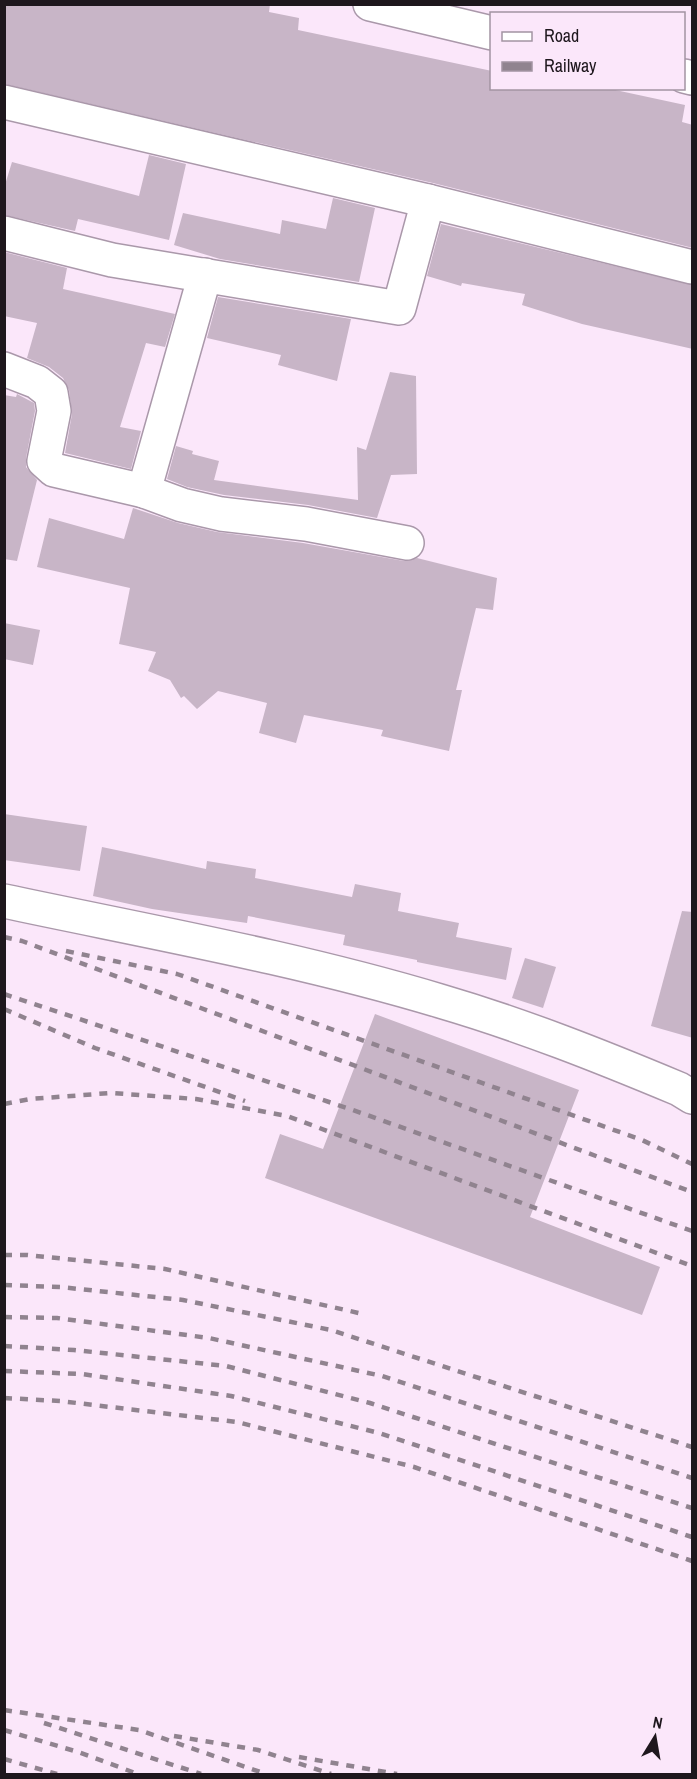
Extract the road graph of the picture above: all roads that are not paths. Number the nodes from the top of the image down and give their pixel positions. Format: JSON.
{"nodes":[{"id":1,"x":370,"y":4,"type":"edge"},
{"id":2,"x":490,"y":33,"type":"edge"},
{"id":3,"x":4,"y":102,"type":"edge"},
{"id":4,"x":428,"y":201,"type":"junction"},
{"id":5,"x":4,"y":233,"type":"edge"},
{"id":6,"x":693,"y":267,"type":"edge"},
{"id":7,"x":205,"y":275,"type":"junction"},
{"id":8,"x":4,"y":369,"type":"edge"},
{"id":9,"x":144,"y":491,"type":"junction"},
{"id":10,"x":407,"y":543,"type":"dead end"},
{"id":11,"x":4,"y":901,"type":"edge"},
{"id":12,"x":693,"y":1097,"type":"edge"}],
"edges":[{"from":1,"to":2,"type":"street"},
{"from":3,"to":4,"type":"street"},
{"from":4,"to":6,"type":"street"},
{"from":4,"to":7,"type":"street"},
{"from":5,"to":7,"type":"street"},
{"from":7,"to":9,"type":"street"},
{"from":8,"to":9,"type":"street"},
{"from":9,"to":10,"type":"street"},
{"from":11,"to":12,"type":"street"}]}
